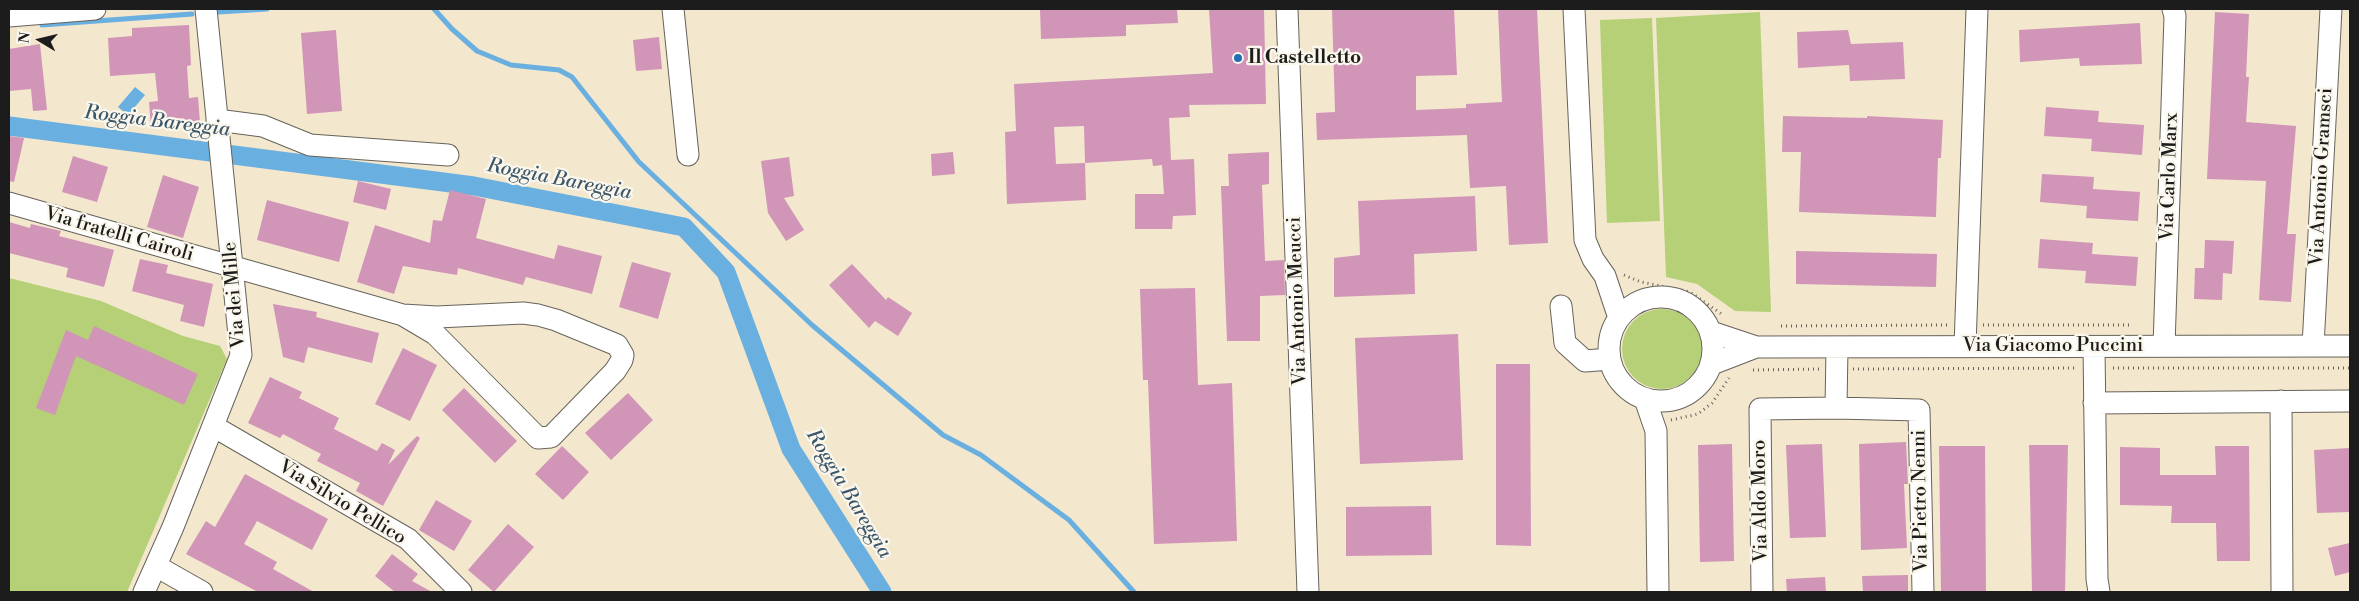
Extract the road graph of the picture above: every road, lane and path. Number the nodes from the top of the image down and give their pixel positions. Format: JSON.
{"nodes":[{"id":1,"x":95,"y":9,"type":"edge"},
{"id":2,"x":206,"y":9,"type":"edge"},
{"id":3,"x":673,"y":9,"type":"edge"},
{"id":4,"x":1287,"y":9,"type":"edge"},
{"id":5,"x":1574,"y":9,"type":"edge"},
{"id":6,"x":1977,"y":9,"type":"edge"},
{"id":7,"x":2173,"y":9,"type":"edge"},
{"id":8,"x":2330,"y":9,"type":"edge"},
{"id":9,"x":9,"y":16,"type":"edge"},
{"id":10,"x":218,"y":120,"type":"junction"},
{"id":11,"x":448,"y":155,"type":"dead end"},
{"id":12,"x":688,"y":155,"type":"dead end"},
{"id":13,"x":9,"y":203,"type":"edge"},
{"id":14,"x":232,"y":266,"type":"junction"},
{"id":15,"x":1611,"y":272,"type":"junction"},
{"id":16,"x":1645,"y":299,"type":"junction"},
{"id":17,"x":1561,"y":306,"type":"dead end"},
{"id":18,"x":403,"y":315,"type":"junction"},
{"id":19,"x":1619,"y":318,"type":"junction"},
{"id":20,"x":1718,"y":324,"type":"junction"},
{"id":21,"x":1965,"y":346,"type":"junction"},
{"id":22,"x":2164,"y":346,"type":"junction"},
{"id":23,"x":2313,"y":346,"type":"junction"},
{"id":24,"x":2350,"y":346,"type":"edge"},
{"id":25,"x":1756,"y":347,"type":"junction"},
{"id":26,"x":1837,"y":347,"type":"junction"},
{"id":27,"x":2094,"y":347,"type":"junction"},
{"id":28,"x":1610,"y":359,"type":"junction"},
{"id":29,"x":1712,"y":364,"type":"junction"},
{"id":30,"x":2094,"y":368,"type":"junction"},
{"id":31,"x":2350,"y":368,"type":"edge"},
{"id":32,"x":1837,"y":369,"type":"junction"},
{"id":33,"x":1735,"y":370,"type":"dead end"},
{"id":34,"x":1749,"y":370,"type":"dead end"},
{"id":35,"x":1645,"y":399,"type":"junction"},
{"id":36,"x":1677,"y":399,"type":"junction"},
{"id":37,"x":2281,"y":401,"type":"junction"},
{"id":38,"x":2350,"y":401,"type":"edge"},
{"id":39,"x":2094,"y":403,"type":"junction"},
{"id":40,"x":1836,"y":408,"type":"junction"},
{"id":41,"x":213,"y":426,"type":"junction"},
{"id":42,"x":1663,"y":430,"type":"junction"},
{"id":43,"x":156,"y":566,"type":"junction"},
{"id":44,"x":144,"y":592,"type":"edge"},
{"id":45,"x":202,"y":592,"type":"edge"},
{"id":46,"x":461,"y":592,"type":"edge"},
{"id":47,"x":1308,"y":592,"type":"edge"},
{"id":48,"x":1658,"y":592,"type":"edge"},
{"id":49,"x":1762,"y":592,"type":"edge"},
{"id":50,"x":1923,"y":592,"type":"edge"},
{"id":51,"x":2099,"y":592,"type":"edge"},
{"id":52,"x":2282,"y":592,"type":"edge"}],
"edges":[{"from":1,"to":9,"type":"street"},
{"from":2,"to":10,"type":"street","name":"Via dei Mille"},
{"from":3,"to":12,"type":"street"},
{"from":4,"to":47,"type":"street","name":"Via Antonio Meucci"},
{"from":5,"to":15,"type":"street"},
{"from":6,"to":21,"type":"street"},
{"from":7,"to":22,"type":"street","name":"Via Carlo Marx"},
{"from":8,"to":23,"type":"street","name":"Via Antonio Gramsci"},
{"from":10,"to":11,"type":"street"},
{"from":10,"to":14,"type":"street","name":"Via dei Mille"},
{"from":13,"to":14,"type":"street","name":"Via fratelli Cairoli"},
{"from":14,"to":18,"type":"street","name":"Via fratelli Cairoli"},
{"from":14,"to":41,"type":"street","name":"Via dei Mille"},
{"from":15,"to":16,"type":"street"},
{"from":15,"to":19,"type":"street"},
{"from":15,"to":20,"type":"path"},
{"from":16,"to":19,"type":"street"},
{"from":16,"to":20,"type":"street"},
{"from":17,"to":28,"type":"street"},
{"from":18,"to":18,"type":"street","name":"Via fratelli Cairoli"},
{"from":19,"to":28,"type":"street"},
{"from":20,"to":25,"type":"street","name":"Via Giacomo Puccini"},
{"from":20,"to":29,"type":"street"},
{"from":21,"to":26,"type":"street","name":"Via Giacomo Puccini"},
{"from":21,"to":27,"type":"street","name":"Via Giacomo Puccini"},
{"from":22,"to":23,"type":"street","name":"Via Giacomo Puccini"},
{"from":22,"to":27,"type":"street","name":"Via Giacomo Puccini"},
{"from":23,"to":24,"type":"street","name":"Via Giacomo Puccini"},
{"from":25,"to":26,"type":"street","name":"Via Giacomo Puccini"},
{"from":25,"to":29,"type":"street","name":"Via Giacomo Puccini"},
{"from":26,"to":32,"type":"street"},
{"from":27,"to":30,"type":"street"},
{"from":28,"to":35,"type":"street"},
{"from":29,"to":36,"type":"street"},
{"from":30,"to":31,"type":"path"},
{"from":30,"to":32,"type":"path"},
{"from":30,"to":39,"type":"street"},
{"from":32,"to":34,"type":"path"},
{"from":32,"to":40,"type":"street"},
{"from":33,"to":42,"type":"path"},
{"from":35,"to":36,"type":"street"},
{"from":35,"to":42,"type":"street"},
{"from":36,"to":42,"type":"street"},
{"from":37,"to":38,"type":"street"},
{"from":37,"to":39,"type":"street"},
{"from":37,"to":52,"type":"street"},
{"from":39,"to":51,"type":"street"},
{"from":40,"to":49,"type":"street","name":"Via Aldo Moro"},
{"from":40,"to":50,"type":"street","name":"Via Pietro Nenni"},
{"from":41,"to":43,"type":"street","name":"Via dei Mille"},
{"from":41,"to":46,"type":"street","name":"Via Silvio Pellico"},
{"from":42,"to":48,"type":"street"},
{"from":43,"to":44,"type":"street","name":"Via dei Mille"},
{"from":43,"to":45,"type":"street"}]}
